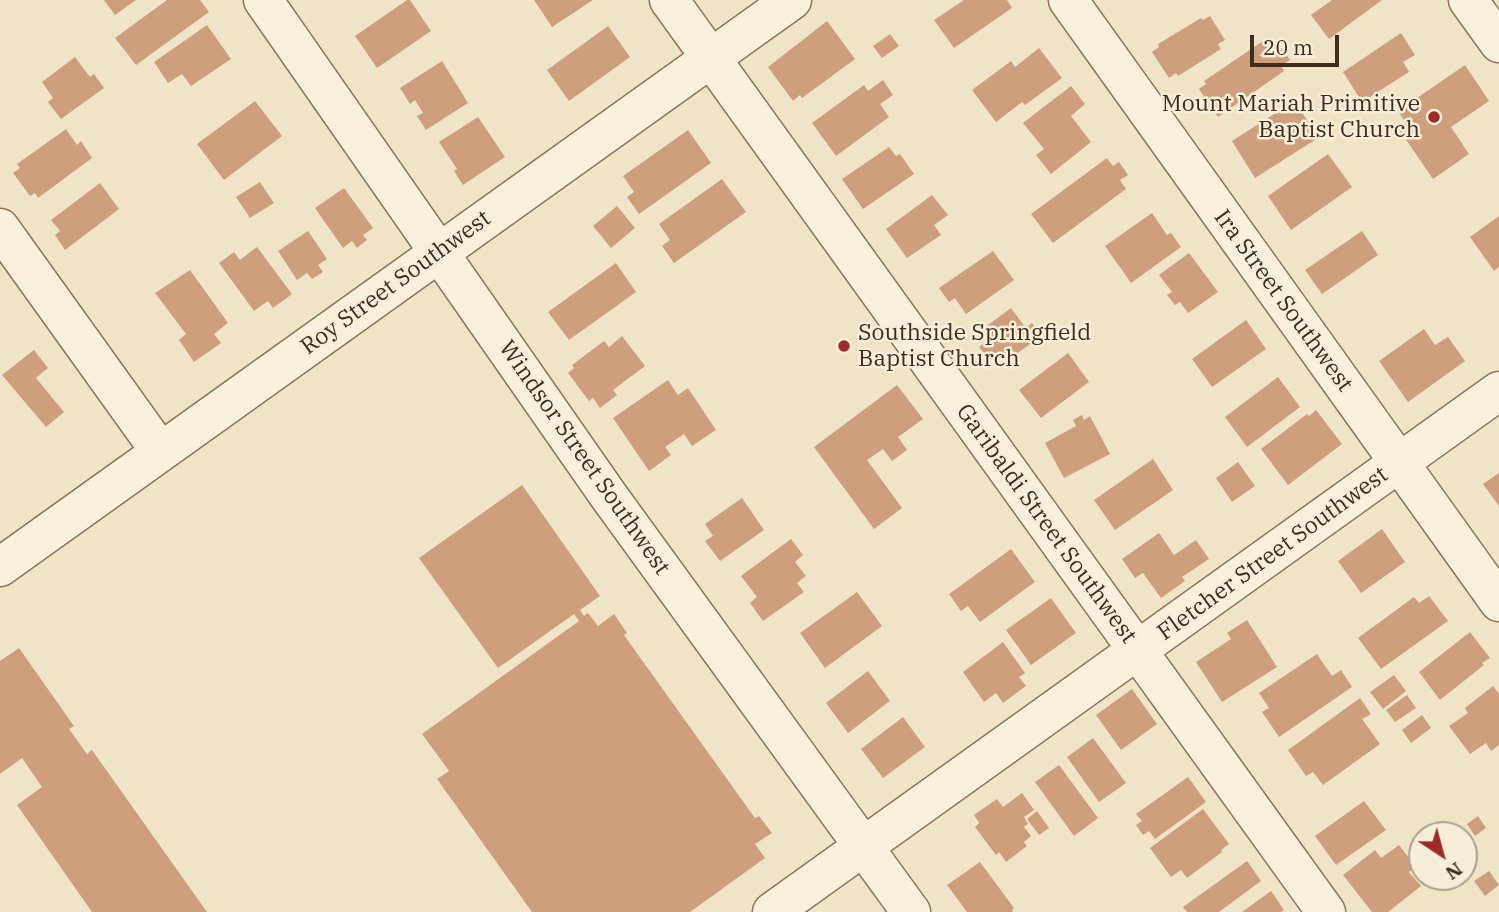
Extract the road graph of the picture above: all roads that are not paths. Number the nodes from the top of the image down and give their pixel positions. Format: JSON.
{"nodes":[{"id":1,"x":263,"y":0,"type":"edge"},
{"id":2,"x":669,"y":0,"type":"edge"},
{"id":3,"x":792,"y":0,"type":"edge"},
{"id":4,"x":1068,"y":0,"type":"edge"},
{"id":5,"x":1468,"y":0,"type":"edge"},
{"id":6,"x":1499,"y":43,"type":"edge"},
{"id":7,"x":711,"y":59,"type":"junction"},
{"id":8,"x":0,"y":228,"type":"edge"},
{"id":9,"x":439,"y":252,"type":"junction"},
{"id":10,"x":1499,"y":391,"type":"edge"},
{"id":11,"x":160,"y":451,"type":"junction"},
{"id":12,"x":1399,"y":464,"type":"junction"},
{"id":13,"x":0,"y":567,"type":"edge"},
{"id":14,"x":1499,"y":602,"type":"edge"},
{"id":15,"x":1138,"y":651,"type":"junction"},
{"id":16,"x":863,"y":847,"type":"junction"},
{"id":17,"x":772,"y":912,"type":"edge"},
{"id":18,"x":911,"y":912,"type":"edge"},
{"id":19,"x":1326,"y":912,"type":"edge"}],
"edges":[{"from":1,"to":9,"type":"street","name":"Windsor Street Southwest"},
{"from":2,"to":7,"type":"street","name":"Garibaldi Street Southwest"},
{"from":3,"to":7,"type":"street","name":"Roy Street Southwest"},
{"from":4,"to":12,"type":"street","name":"Ira Street Southwest"},
{"from":5,"to":6,"type":"street"},
{"from":7,"to":9,"type":"street","name":"Roy Street Southwest"},
{"from":7,"to":15,"type":"street","name":"Garibaldi Street Southwest"},
{"from":8,"to":11,"type":"street"},
{"from":9,"to":11,"type":"street","name":"Roy Street Southwest"},
{"from":9,"to":16,"type":"street","name":"Windsor Street Southwest"},
{"from":10,"to":12,"type":"street","name":"Fletcher Street Southwest"},
{"from":11,"to":13,"type":"street","name":"Roy Street Southwest"},
{"from":12,"to":14,"type":"street","name":"Ira Street Southwest"},
{"from":12,"to":15,"type":"street","name":"Fletcher Street Southwest"},
{"from":15,"to":16,"type":"street","name":"Fletcher Street Southwest"},
{"from":15,"to":19,"type":"street","name":"Garibaldi Street Southwest"},
{"from":16,"to":17,"type":"street","name":"Fletcher Street Southwest"},
{"from":16,"to":18,"type":"street","name":"Windsor Street Southwest"}]}
